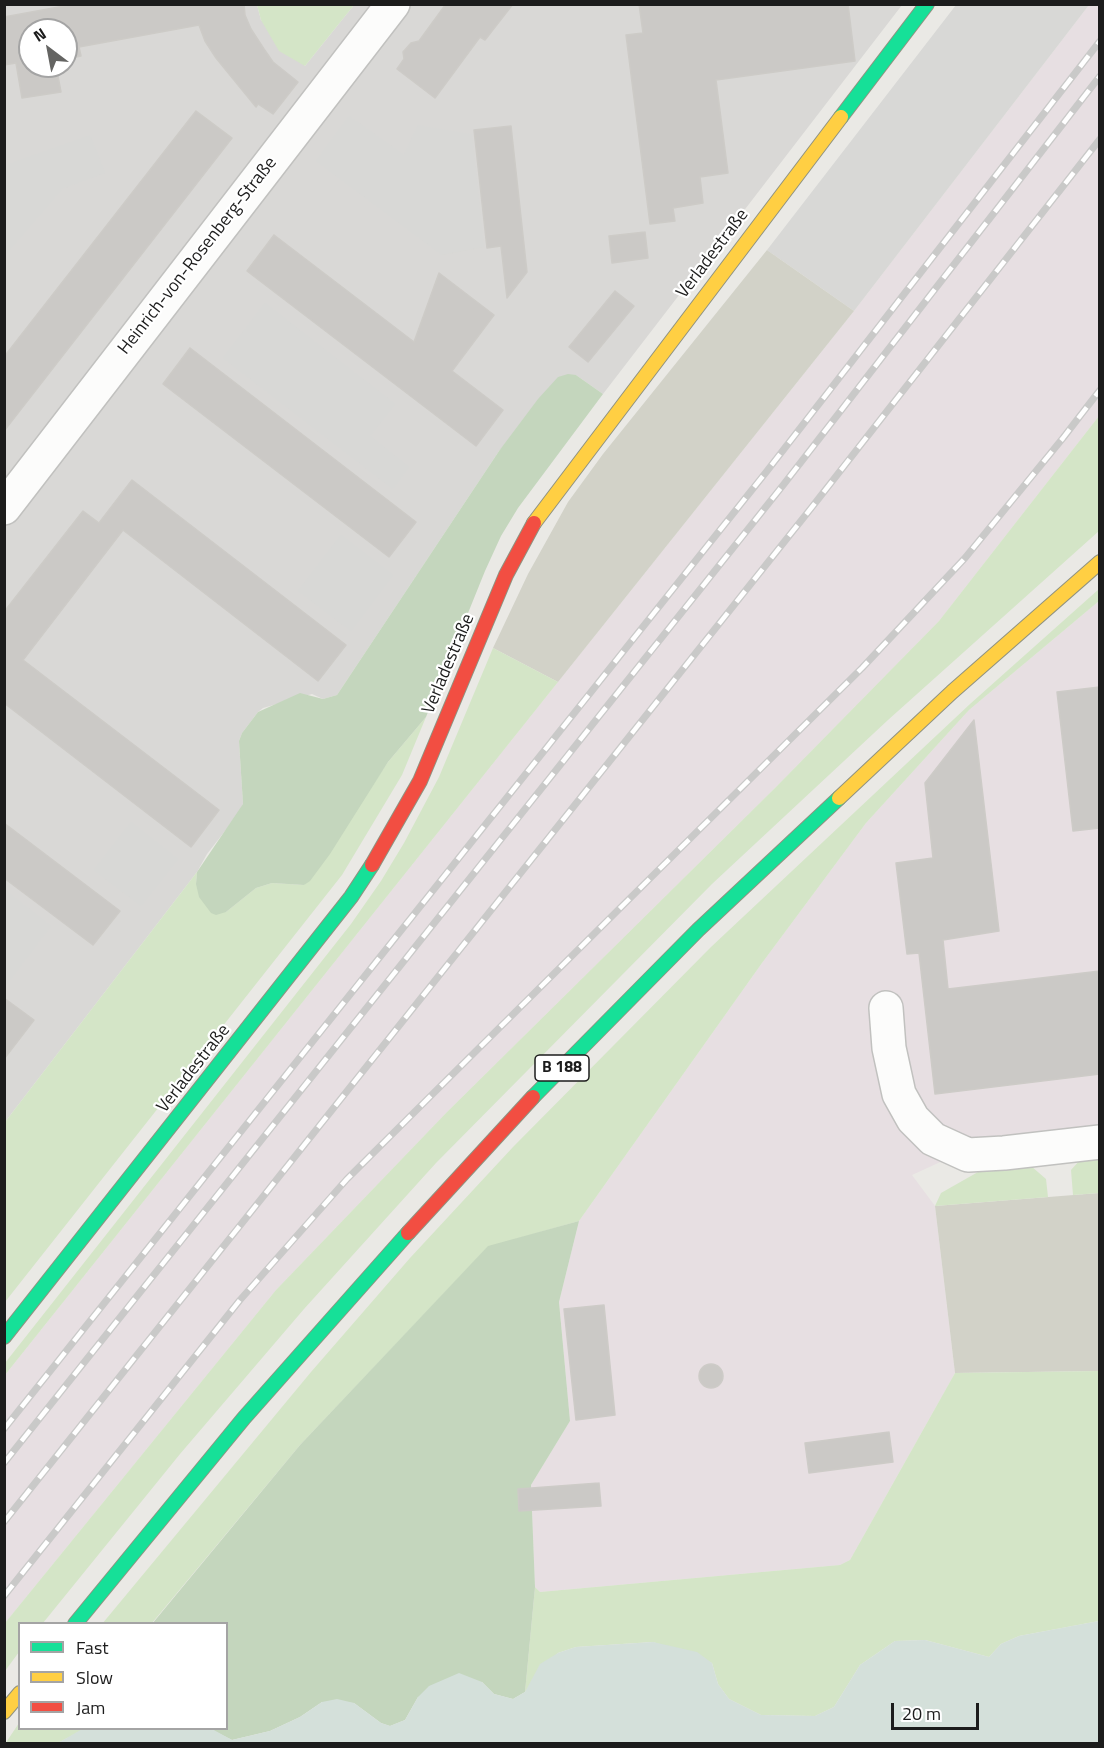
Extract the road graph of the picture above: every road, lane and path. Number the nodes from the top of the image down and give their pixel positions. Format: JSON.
{"nodes":[{"id":1,"x":393,"y":4,"type":"edge"},
{"id":2,"x":927,"y":4,"type":"edge"},
{"id":3,"x":4,"y":508,"type":"edge"},
{"id":4,"x":1100,"y":562,"type":"edge"},
{"id":5,"x":886,"y":1008,"type":"dead end"},
{"id":6,"x":1100,"y":1143,"type":"edge"},
{"id":7,"x":4,"y":1337,"type":"edge"},
{"id":8,"x":76,"y":1622,"type":"edge"},
{"id":9,"x":18,"y":1695,"type":"edge"},
{"id":10,"x":4,"y":1712,"type":"edge"}],
"edges":[{"from":1,"to":3,"type":"street","name":"Heinrich-von-Rosenberg-Straße"},
{"from":2,"to":7,"type":"street","name":"Verladestraße"},
{"from":4,"to":8,"type":"street","number":"B 188"},
{"from":5,"to":6,"type":"street"},
{"from":9,"to":10,"type":"street"}]}
